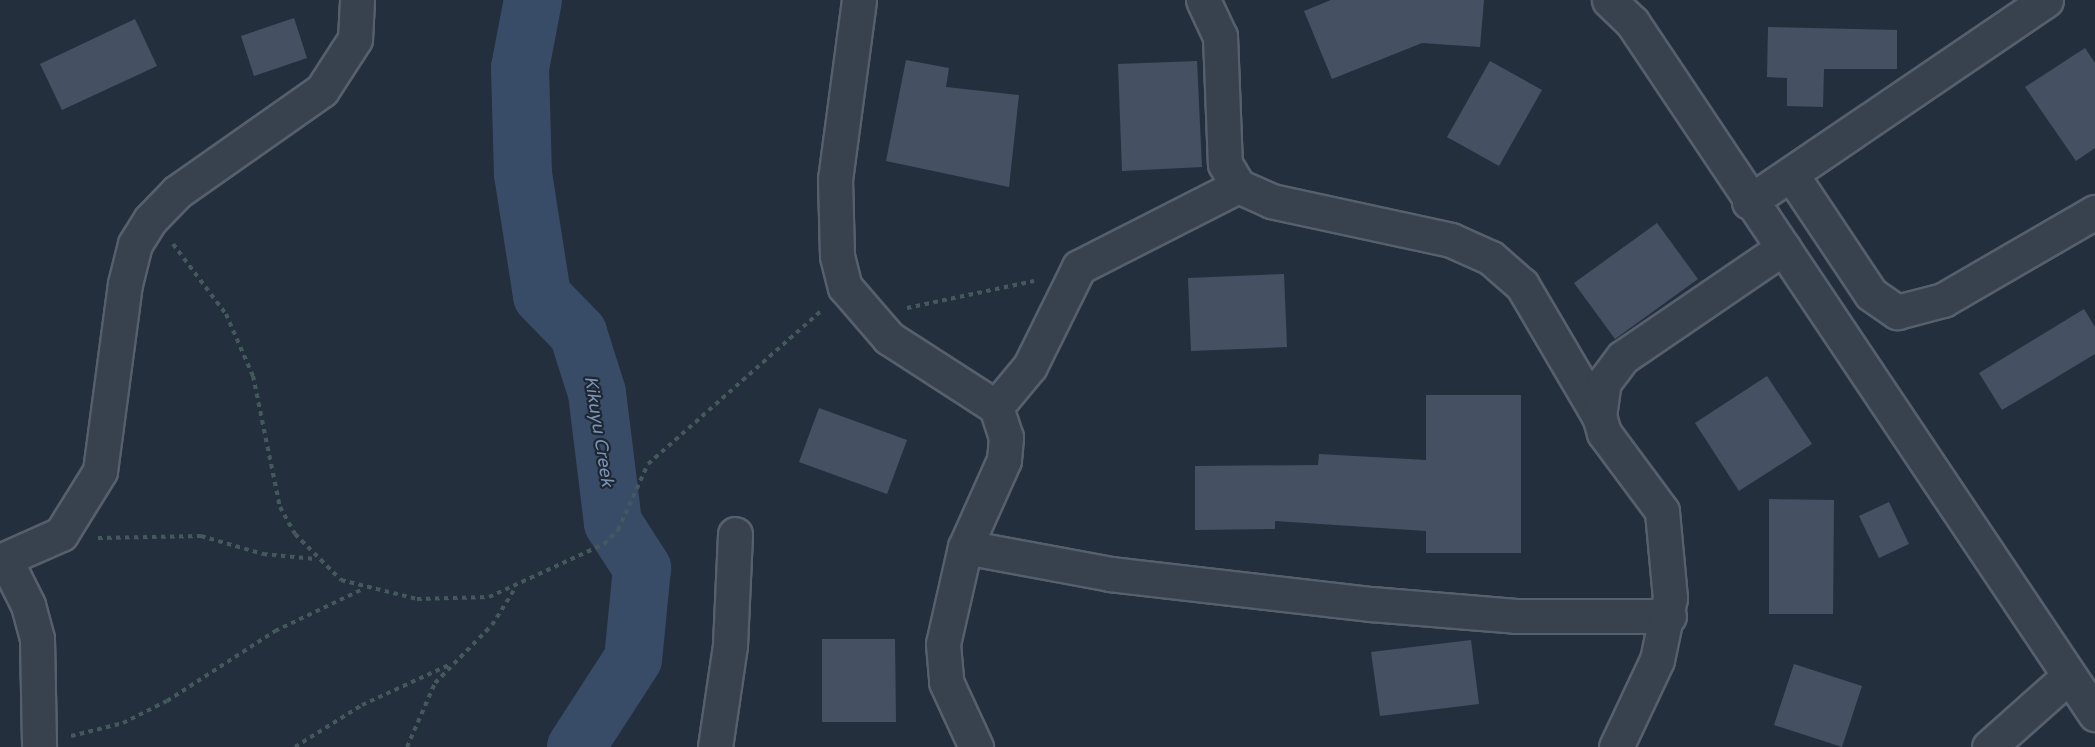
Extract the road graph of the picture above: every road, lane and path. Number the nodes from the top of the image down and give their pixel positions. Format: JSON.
{"nodes":[{"id":1,"x":357,"y":0,"type":"edge"},
{"id":2,"x":859,"y":0,"type":"edge"},
{"id":3,"x":1203,"y":0,"type":"edge"},
{"id":4,"x":1610,"y":0,"type":"edge"},
{"id":5,"x":2046,"y":0,"type":"edge"},
{"id":6,"x":1791,"y":174,"type":"junction"},
{"id":7,"x":1238,"y":186,"type":"junction"},
{"id":8,"x":1749,"y":202,"type":"junction"},
{"id":9,"x":2095,"y":212,"type":"edge"},
{"id":10,"x":150,"y":220,"type":"junction"},
{"id":11,"x":1783,"y":248,"type":"junction"},
{"id":12,"x":1079,"y":267,"type":"junction"},
{"id":13,"x":845,"y":287,"type":"junction"},
{"id":14,"x":868,"y":318,"type":"junction"},
{"id":15,"x":996,"y":407,"type":"junction"},
{"id":16,"x":1599,"y":416,"type":"junction"},
{"id":17,"x":61,"y":534,"type":"junction"},
{"id":18,"x":735,"y":534,"type":"dead end"},
{"id":19,"x":965,"y":547,"type":"junction"},
{"id":20,"x":316,"y":559,"type":"junction"},
{"id":21,"x":3,"y":561,"type":"edge"},
{"id":22,"x":363,"y":589,"type":"junction"},
{"id":23,"x":514,"y":589,"type":"junction"},
{"id":24,"x":1669,"y":616,"type":"junction"},
{"id":25,"x":453,"y":663,"type":"junction"},
{"id":26,"x":2085,"y":692,"type":"edge"},
{"id":27,"x":33,"y":745,"type":"edge"},
{"id":28,"x":967,"y":745,"type":"edge"},
{"id":29,"x":295,"y":747,"type":"edge"},
{"id":30,"x":407,"y":747,"type":"edge"},
{"id":31,"x":715,"y":747,"type":"edge"},
{"id":32,"x":1616,"y":747,"type":"edge"},
{"id":33,"x":1989,"y":747,"type":"edge"}],
"edges":[{"from":1,"to":10,"type":"street"},
{"from":2,"to":13,"type":"street"},
{"from":3,"to":7,"type":"street"},
{"from":4,"to":8,"type":"street"},
{"from":5,"to":6,"type":"street"},
{"from":6,"to":8,"type":"street"},
{"from":6,"to":9,"type":"street"},
{"from":7,"to":12,"type":"street"},
{"from":7,"to":16,"type":"street"},
{"from":8,"to":11,"type":"street"},
{"from":10,"to":17,"type":"street"},
{"from":10,"to":20,"type":"path"},
{"from":11,"to":16,"type":"street"},
{"from":11,"to":26,"type":"street"},
{"from":12,"to":14,"type":"path"},
{"from":12,"to":15,"type":"street"},
{"from":13,"to":14,"type":"street"},
{"from":13,"to":23,"type":"path"},
{"from":14,"to":15,"type":"street"},
{"from":15,"to":19,"type":"street"},
{"from":16,"to":24,"type":"street"},
{"from":17,"to":20,"type":"path"},
{"from":17,"to":21,"type":"street"},
{"from":18,"to":31,"type":"street"},
{"from":19,"to":24,"type":"street"},
{"from":19,"to":28,"type":"street"},
{"from":20,"to":22,"type":"path"},
{"from":21,"to":27,"type":"street"},
{"from":22,"to":23,"type":"path"},
{"from":22,"to":27,"type":"path"},
{"from":23,"to":25,"type":"path"},
{"from":24,"to":32,"type":"street"},
{"from":25,"to":29,"type":"path"},
{"from":25,"to":30,"type":"path"},
{"from":26,"to":33,"type":"street"}]}
